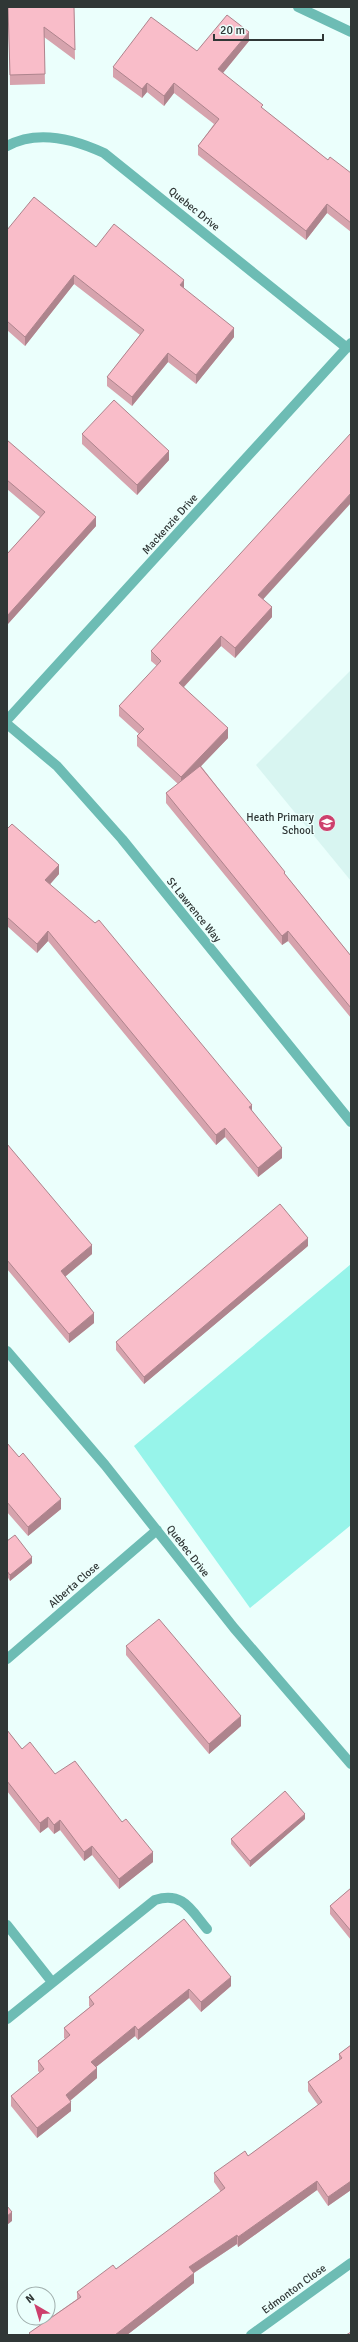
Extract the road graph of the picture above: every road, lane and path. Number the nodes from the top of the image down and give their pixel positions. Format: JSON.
{"nodes":[{"id":1,"x":298,"y":7,"type":"edge"},
{"id":2,"x":351,"y":32,"type":"edge"},
{"id":3,"x":7,"y":146,"type":"edge"},
{"id":4,"x":349,"y":346,"type":"edge"},
{"id":5,"x":7,"y":720,"type":"edge"},
{"id":6,"x":7,"y":724,"type":"edge"},
{"id":7,"x":351,"y":1122,"type":"edge"},
{"id":8,"x":7,"y":1351,"type":"edge"},
{"id":9,"x":157,"y":1530,"type":"junction"},
{"id":10,"x":7,"y":1659,"type":"edge"},
{"id":11,"x":351,"y":1764,"type":"edge"},
{"id":12,"x":7,"y":1925,"type":"edge"},
{"id":13,"x":207,"y":1929,"type":"dead end"},
{"id":14,"x":52,"y":1982,"type":"junction"},
{"id":15,"x":7,"y":2019,"type":"edge"},
{"id":16,"x":351,"y":2263,"type":"edge"},
{"id":17,"x":251,"y":2335,"type":"edge"}],
"edges":[{"from":1,"to":2,"type":"street"},
{"from":3,"to":4,"type":"street","name":"Quebec Drive"},
{"from":4,"to":5,"type":"street","name":"Mackenzie Drive"},
{"from":6,"to":7,"type":"street","name":"St Lawrence Way"},
{"from":8,"to":9,"type":"street","name":"Quebec Drive"},
{"from":9,"to":10,"type":"street","name":"Alberta Close"},
{"from":9,"to":11,"type":"street","name":"Quebec Drive"},
{"from":12,"to":14,"type":"street"},
{"from":13,"to":14,"type":"street"},
{"from":14,"to":15,"type":"street"},
{"from":16,"to":17,"type":"street","name":"Edmonton Close"}]}
